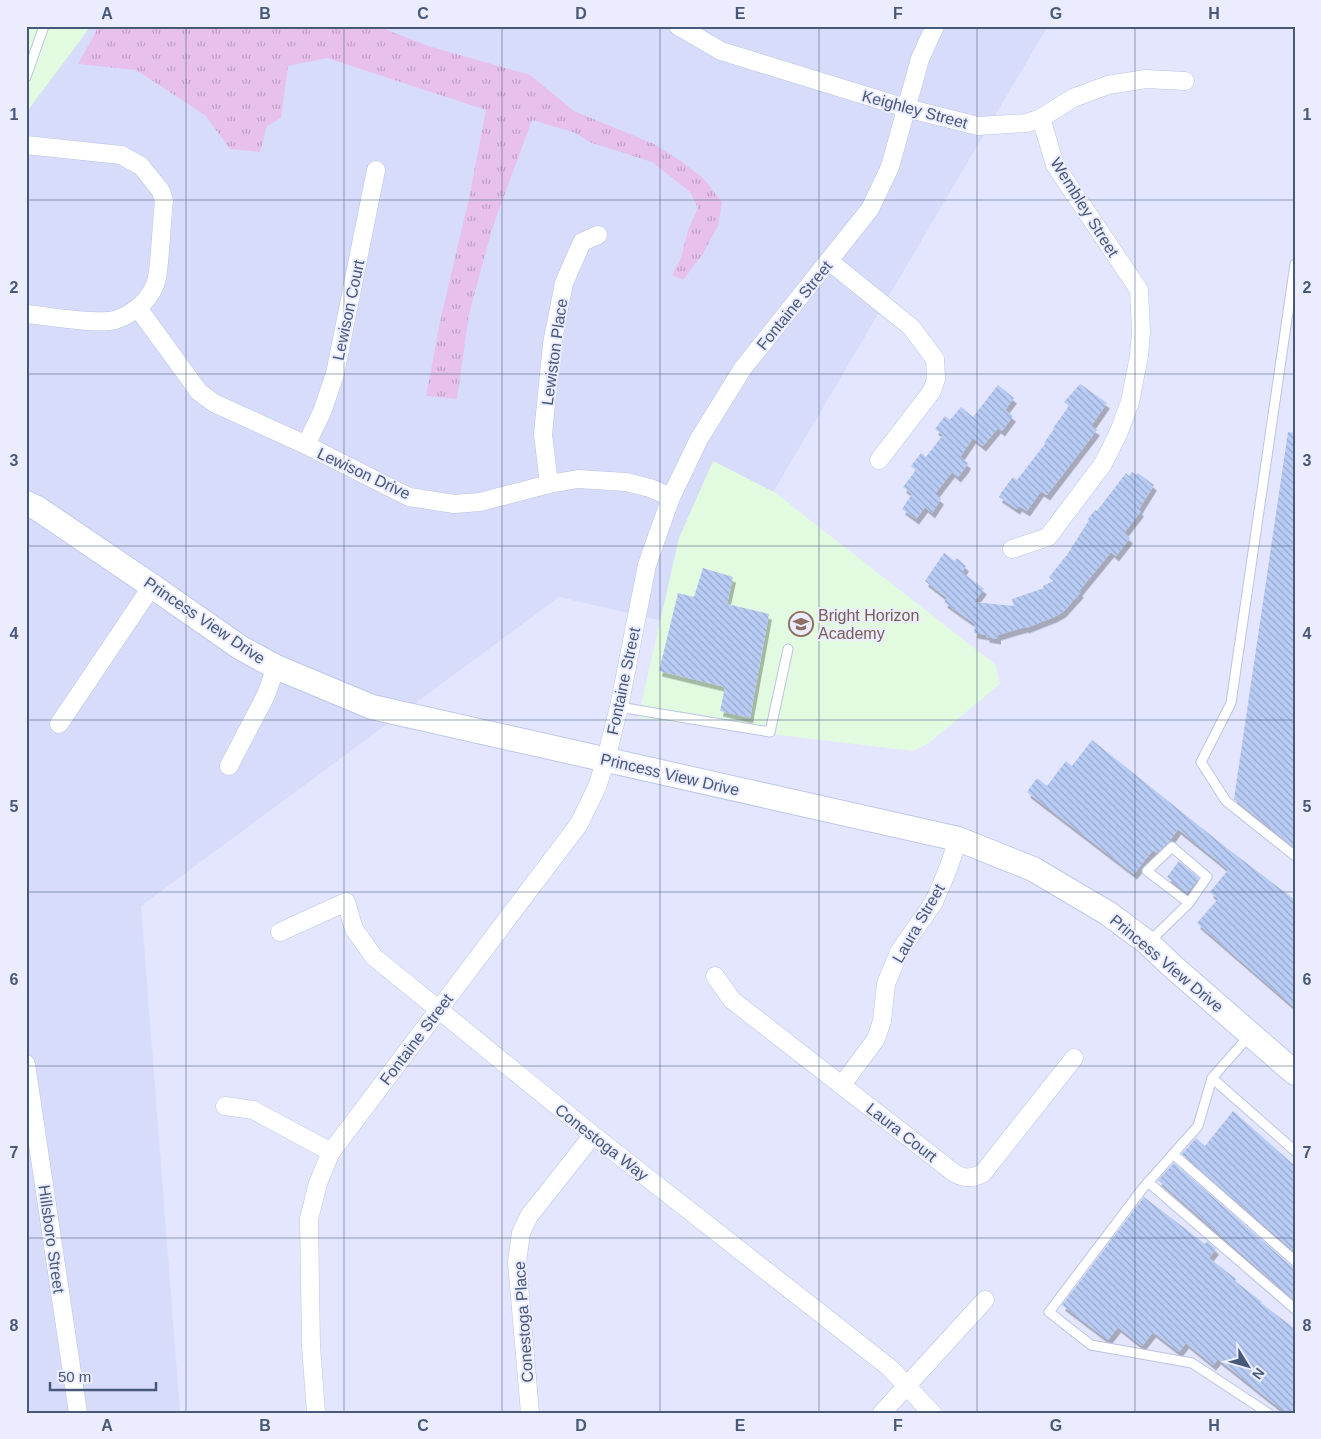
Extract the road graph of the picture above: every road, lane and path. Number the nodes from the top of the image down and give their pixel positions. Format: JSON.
{"nodes":[{"id":1,"x":44,"y":26,"type":"edge"},
{"id":2,"x":678,"y":26,"type":"edge"},
{"id":3,"x":934,"y":26,"type":"edge"},
{"id":4,"x":26,"y":77,"type":"edge"},
{"id":5,"x":1185,"y":81,"type":"dead end"},
{"id":6,"x":906,"y":108,"type":"junction"},
{"id":7,"x":1040,"y":118,"type":"junction"},
{"id":8,"x":26,"y":145,"type":"edge"},
{"id":9,"x":376,"y":170,"type":"dead end"},
{"id":10,"x":598,"y":235,"type":"dead end"},
{"id":11,"x":829,"y":261,"type":"junction"},
{"id":12,"x":1295,"y":264,"type":"edge"},
{"id":13,"x":138,"y":308,"type":"junction"},
{"id":14,"x":26,"y":314,"type":"edge"},
{"id":15,"x":306,"y":445,"type":"junction"},
{"id":16,"x":879,"y":460,"type":"dead end"},
{"id":17,"x":549,"y":484,"type":"junction"},
{"id":18,"x":671,"y":497,"type":"junction"},
{"id":19,"x":26,"y":503,"type":"edge"},
{"id":20,"x":1012,"y":549,"type":"dead end"},
{"id":21,"x":152,"y":586,"type":"junction"},
{"id":22,"x":788,"y":650,"type":"dead end"},
{"id":23,"x":276,"y":667,"type":"junction"},
{"id":24,"x":619,"y":707,"type":"junction"},
{"id":25,"x":59,"y":724,"type":"dead end"},
{"id":26,"x":606,"y":759,"type":"junction"},
{"id":27,"x":229,"y":766,"type":"dead end"},
{"id":28,"x":958,"y":839,"type":"junction"},
{"id":29,"x":1295,"y":856,"type":"edge"},
{"id":30,"x":1189,"y":902,"type":"junction"},
{"id":31,"x":280,"y":932,"type":"dead end"},
{"id":32,"x":1148,"y":943,"type":"junction"},
{"id":33,"x":715,"y":976,"type":"dead end"},
{"id":34,"x":439,"y":1010,"type":"junction"},
{"id":35,"x":1250,"y":1034,"type":"junction"},
{"id":36,"x":1074,"y":1058,"type":"dead end"},
{"id":37,"x":26,"y":1064,"type":"edge"},
{"id":38,"x":1295,"y":1073,"type":"edge"},
{"id":39,"x":1212,"y":1078,"type":"junction"},
{"id":40,"x":842,"y":1085,"type":"junction"},
{"id":41,"x":225,"y":1106,"type":"dead end"},
{"id":42,"x":593,"y":1135,"type":"junction"},
{"id":43,"x":1295,"y":1151,"type":"edge"},
{"id":44,"x":331,"y":1152,"type":"junction"},
{"id":45,"x":1173,"y":1154,"type":"junction"},
{"id":46,"x":1148,"y":1182,"type":"junction"},
{"id":47,"x":1295,"y":1261,"type":"edge"},
{"id":48,"x":985,"y":1300,"type":"dead end"},
{"id":49,"x":1295,"y":1309,"type":"edge"},
{"id":50,"x":907,"y":1386,"type":"junction"},
{"id":51,"x":78,"y":1413,"type":"edge"},
{"id":52,"x":316,"y":1413,"type":"edge"},
{"id":53,"x":530,"y":1413,"type":"edge"},
{"id":54,"x":882,"y":1413,"type":"edge"},
{"id":55,"x":932,"y":1413,"type":"edge"},
{"id":56,"x":1268,"y":1413,"type":"edge"}],
"edges":[{"from":1,"to":4,"type":"lane"},
{"from":2,"to":6,"type":"street","name":"Keighley Street"},
{"from":3,"to":6,"type":"street","name":"Fontaine Street"},
{"from":5,"to":7,"type":"street","name":"Keighley Street"},
{"from":6,"to":7,"type":"street","name":"Keighley Street"},
{"from":6,"to":11,"type":"street","name":"Fontaine Street"},
{"from":7,"to":20,"type":"street","name":"Wembley Street"},
{"from":8,"to":13,"type":"street"},
{"from":9,"to":15,"type":"street","name":"Lewison Court"},
{"from":10,"to":17,"type":"street","name":"Lewiston Place"},
{"from":11,"to":16,"type":"street"},
{"from":11,"to":18,"type":"street","name":"Fontaine Street"},
{"from":12,"to":29,"type":"lane"},
{"from":13,"to":14,"type":"street"},
{"from":13,"to":15,"type":"street","name":"Lewison Drive"},
{"from":15,"to":17,"type":"street","name":"Lewison Drive"},
{"from":17,"to":18,"type":"street","name":"Lewison Drive"},
{"from":18,"to":24,"type":"street","name":"Fontaine Street"},
{"from":19,"to":21,"type":"main road","name":"Princess View Drive"},
{"from":21,"to":23,"type":"main road","name":"Princess View Drive"},
{"from":21,"to":25,"type":"street"},
{"from":22,"to":24,"type":"lane"},
{"from":23,"to":26,"type":"main road","name":"Princess View Drive"},
{"from":23,"to":27,"type":"street"},
{"from":24,"to":26,"type":"street","name":"Fontaine Street"},
{"from":26,"to":28,"type":"main road","name":"Princess View Drive"},
{"from":26,"to":34,"type":"street","name":"Fontaine Street"},
{"from":28,"to":32,"type":"main road","name":"Princess View Drive"},
{"from":28,"to":40,"type":"street","name":"Laura Street"},
{"from":30,"to":30,"type":"lane"},
{"from":30,"to":32,"type":"lane"},
{"from":31,"to":34,"type":"street","name":"Conestoga Way"},
{"from":32,"to":35,"type":"main road","name":"Princess View Drive"},
{"from":33,"to":40,"type":"street","name":"Laura Court"},
{"from":34,"to":42,"type":"street","name":"Conestoga Way"},
{"from":34,"to":44,"type":"street","name":"Fontaine Street"},
{"from":35,"to":38,"type":"main road","name":"Princess View Drive"},
{"from":35,"to":39,"type":"lane"},
{"from":36,"to":40,"type":"street","name":"Laura Court"},
{"from":37,"to":51,"type":"street","name":"Hillsboro Street"},
{"from":39,"to":43,"type":"lane"},
{"from":39,"to":45,"type":"lane"},
{"from":41,"to":44,"type":"street"},
{"from":42,"to":50,"type":"street","name":"Conestoga Way"},
{"from":42,"to":53,"type":"street","name":"Conestoga Place"},
{"from":44,"to":52,"type":"street","name":"Fontaine Street"},
{"from":45,"to":46,"type":"lane"},
{"from":45,"to":47,"type":"lane"},
{"from":46,"to":49,"type":"lane"},
{"from":46,"to":56,"type":"lane"},
{"from":48,"to":50,"type":"street"},
{"from":50,"to":54,"type":"street"},
{"from":50,"to":55,"type":"street","name":"Conestoga Way"}]}
